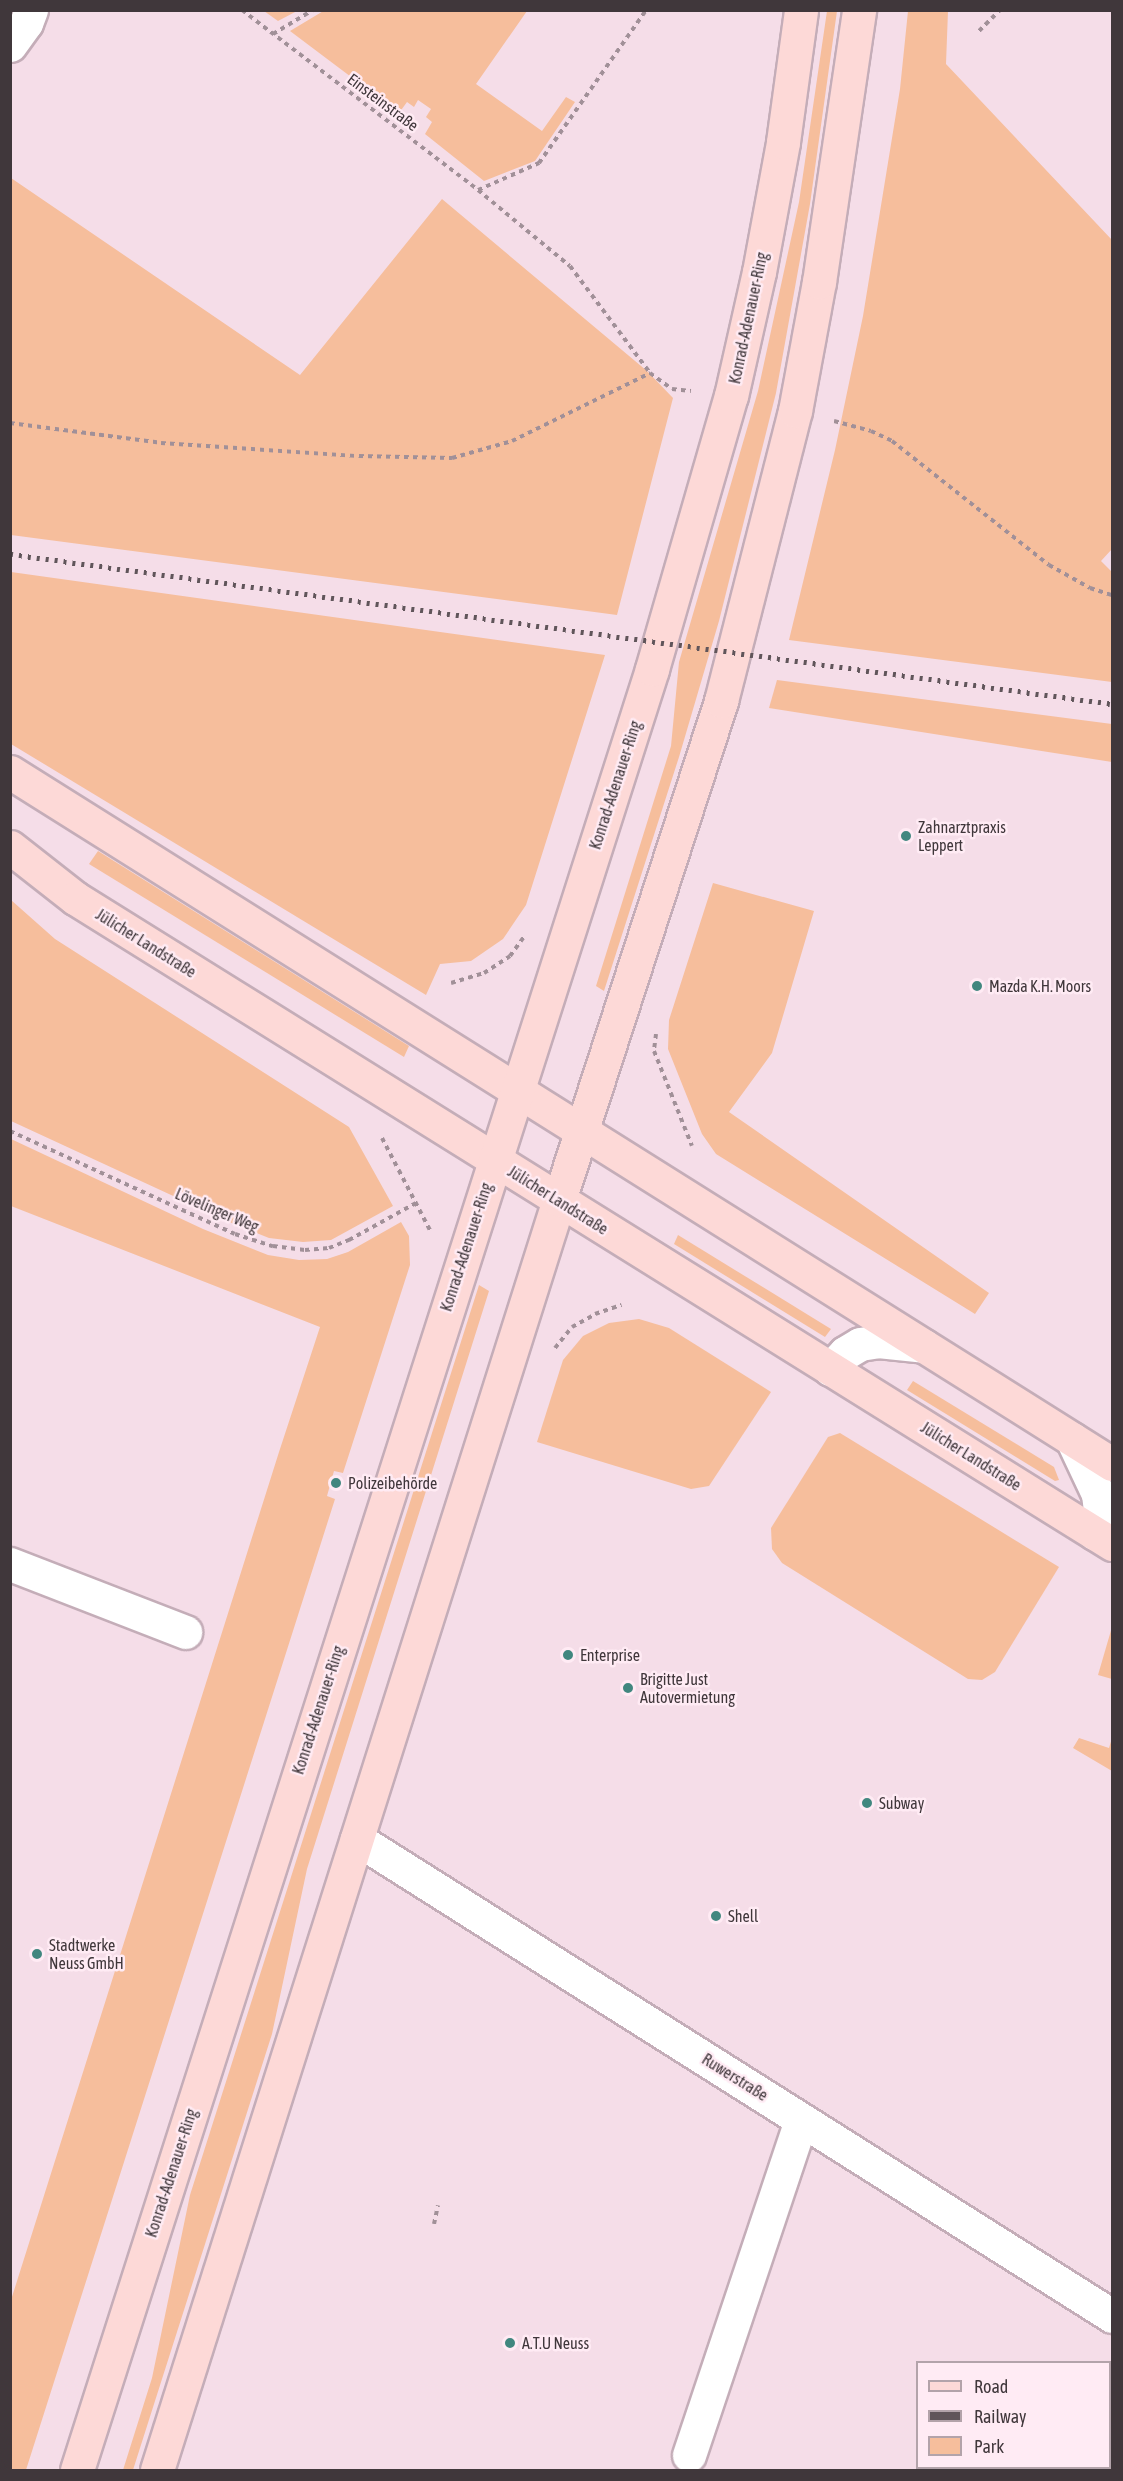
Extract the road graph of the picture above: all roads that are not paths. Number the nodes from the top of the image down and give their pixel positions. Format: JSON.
{"nodes":[{"id":1,"x":31,"y":10,"type":"edge"},
{"id":2,"x":801,"y":10,"type":"edge"},
{"id":3,"x":859,"y":10,"type":"edge"},
{"id":4,"x":10,"y":45,"type":"edge"},
{"id":5,"x":10,"y":772,"type":"edge"},
{"id":6,"x":10,"y":847,"type":"edge"},
{"id":7,"x":517,"y":1088,"type":"junction"},
{"id":8,"x":584,"y":1130,"type":"junction"},
{"id":9,"x":494,"y":1160,"type":"junction"},
{"id":10,"x":559,"y":1200,"type":"junction"},
{"id":11,"x":924,"y":1346,"type":"junction"},
{"id":12,"x":830,"y":1369,"type":"junction"},
{"id":13,"x":1072,"y":1439,"type":"junction"},
{"id":14,"x":1113,"y":1464,"type":"edge"},
{"id":15,"x":1104,"y":1538,"type":"edge"},
{"id":16,"x":10,"y":1564,"type":"edge"},
{"id":17,"x":185,"y":1632,"type":"dead end"},
{"id":18,"x":357,"y":1839,"type":"junction"},
{"id":19,"x":801,"y":2120,"type":"junction"},
{"id":20,"x":1113,"y":2316,"type":"edge"},
{"id":21,"x":689,"y":2455,"type":"dead end"},
{"id":22,"x":77,"y":2470,"type":"edge"},
{"id":23,"x":157,"y":2470,"type":"edge"}],
"edges":[{"from":1,"to":4,"type":"street"},
{"from":2,"to":7,"type":"main road","name":"Konrad-Adenauer-Ring"},
{"from":3,"to":8,"type":"main road"},
{"from":5,"to":7,"type":"main road"},
{"from":6,"to":9,"type":"main road","name":"Jülicher Landstraße"},
{"from":7,"to":8,"type":"main road"},
{"from":7,"to":9,"type":"main road","name":"Konrad-Adenauer-Ring"},
{"from":8,"to":10,"type":"main road"},
{"from":8,"to":11,"type":"main road"},
{"from":9,"to":10,"type":"main road","name":"Jülicher Landstraße"},
{"from":9,"to":22,"type":"main road","name":"Konrad-Adenauer-Ring"},
{"from":10,"to":12,"type":"main road","name":"Jülicher Landstraße"},
{"from":10,"to":18,"type":"main road"},
{"from":11,"to":12,"type":"street"},
{"from":11,"to":13,"type":"main road"},
{"from":12,"to":15,"type":"main road","name":"Jülicher Landstraße"},
{"from":13,"to":14,"type":"main road"},
{"from":13,"to":15,"type":"street"},
{"from":16,"to":17,"type":"street"},
{"from":18,"to":19,"type":"street","name":"Ruwerstraße"},
{"from":18,"to":23,"type":"main road"},
{"from":19,"to":20,"type":"street","name":"Ruwerstraße"},
{"from":19,"to":21,"type":"street"}]}
